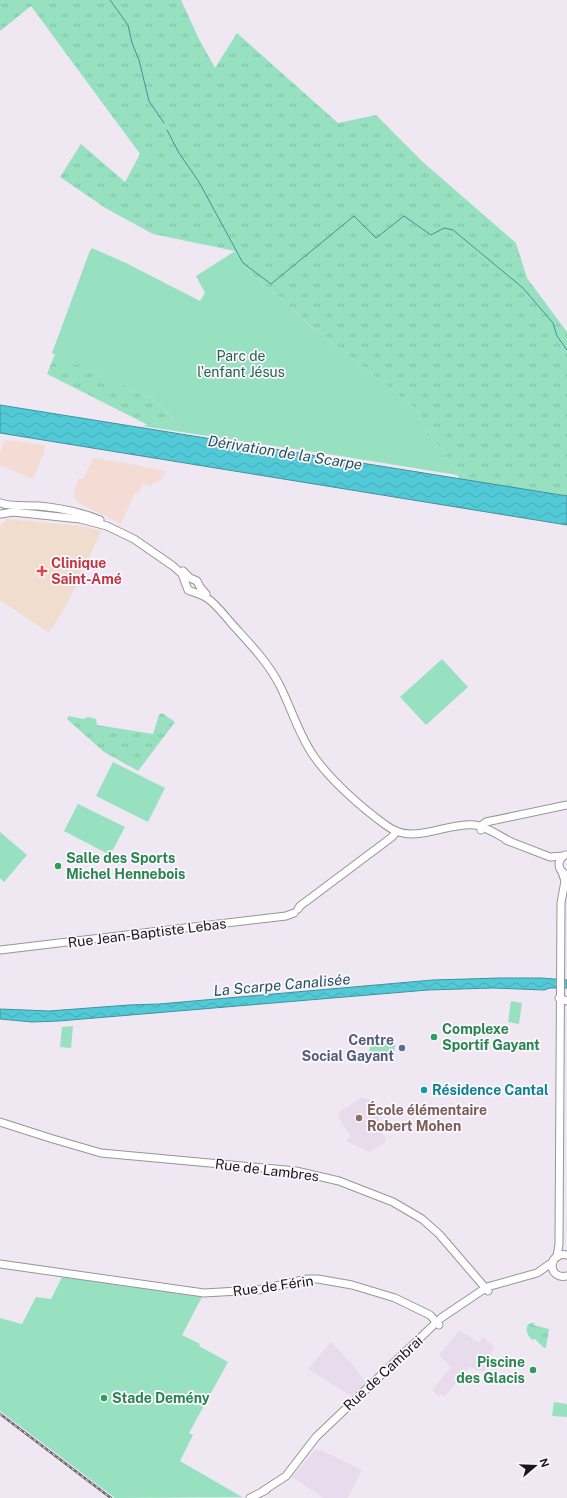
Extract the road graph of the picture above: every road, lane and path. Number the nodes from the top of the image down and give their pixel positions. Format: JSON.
{"nodes":[{"id":1,"x":0,"y":502,"type":"edge"},
{"id":2,"x":1,"y":515,"type":"edge"},
{"id":3,"x":192,"y":579,"type":"junction"},
{"id":4,"x":199,"y":584,"type":"junction"},
{"id":5,"x":186,"y":585,"type":"junction"},
{"id":6,"x":194,"y":591,"type":"junction"},
{"id":7,"x":216,"y":606,"type":"junction"},
{"id":8,"x":567,"y":805,"type":"edge"},
{"id":9,"x":481,"y":828,"type":"junction"},
{"id":10,"x":395,"y":833,"type":"junction"},
{"id":11,"x":537,"y":852,"type":"junction"},
{"id":12,"x":566,"y":854,"type":"edge"},
{"id":13,"x":563,"y":871,"type":"edge"},
{"id":14,"x":0,"y":950,"type":"edge"},
{"id":15,"x":560,"y":995,"type":"junction"},
{"id":16,"x":567,"y":1001,"type":"edge"},
{"id":17,"x":0,"y":1122,"type":"edge"},
{"id":18,"x":567,"y":1255,"type":"edge"},
{"id":19,"x":555,"y":1259,"type":"junction"},
{"id":20,"x":0,"y":1264,"type":"edge"},
{"id":21,"x":537,"y":1273,"type":"junction"},
{"id":22,"x":555,"y":1273,"type":"junction"},
{"id":23,"x":565,"y":1278,"type":"edge"},
{"id":24,"x":486,"y":1289,"type":"junction"},
{"id":25,"x":438,"y":1323,"type":"junction"},
{"id":26,"x":250,"y":1498,"type":"edge"}],
"edges":[{"from":1,"to":2,"type":"main road"},
{"from":1,"to":3,"type":"main road"},
{"from":2,"to":5,"type":"main road"},
{"from":3,"to":4,"type":"main road"},
{"from":3,"to":5,"type":"main road"},
{"from":4,"to":6,"type":"main road"},
{"from":4,"to":7,"type":"main road"},
{"from":5,"to":6,"type":"main road"},
{"from":6,"to":7,"type":"main road"},
{"from":7,"to":10,"type":"main road"},
{"from":8,"to":9,"type":"main road"},
{"from":9,"to":10,"type":"main road"},
{"from":9,"to":11,"type":"main road"},
{"from":10,"to":14,"type":"main road","name":"Rue Jean-Baptiste Lebas"},
{"from":11,"to":12,"type":"main road"},
{"from":11,"to":13,"type":"main road"},
{"from":12,"to":13,"type":"main road"},
{"from":13,"to":15,"type":"main road"},
{"from":15,"to":16,"type":"main road"},
{"from":15,"to":19,"type":"main road"},
{"from":17,"to":24,"type":"main road","name":"Rue de Lambres"},
{"from":18,"to":19,"type":"main road"},
{"from":19,"to":21,"type":"main road","name":"Rue de Cambrai"},
{"from":19,"to":22,"type":"main road"},
{"from":20,"to":25,"type":"main road","name":"Rue de Férin"},
{"from":21,"to":22,"type":"main road","name":"Rue de Cambrai"},
{"from":21,"to":24,"type":"main road","name":"Rue de Cambrai"},
{"from":22,"to":23,"type":"main road"},
{"from":24,"to":25,"type":"main road","name":"Rue de Cambrai"},
{"from":25,"to":26,"type":"main road","name":"Rue de Cambrai"}]}
